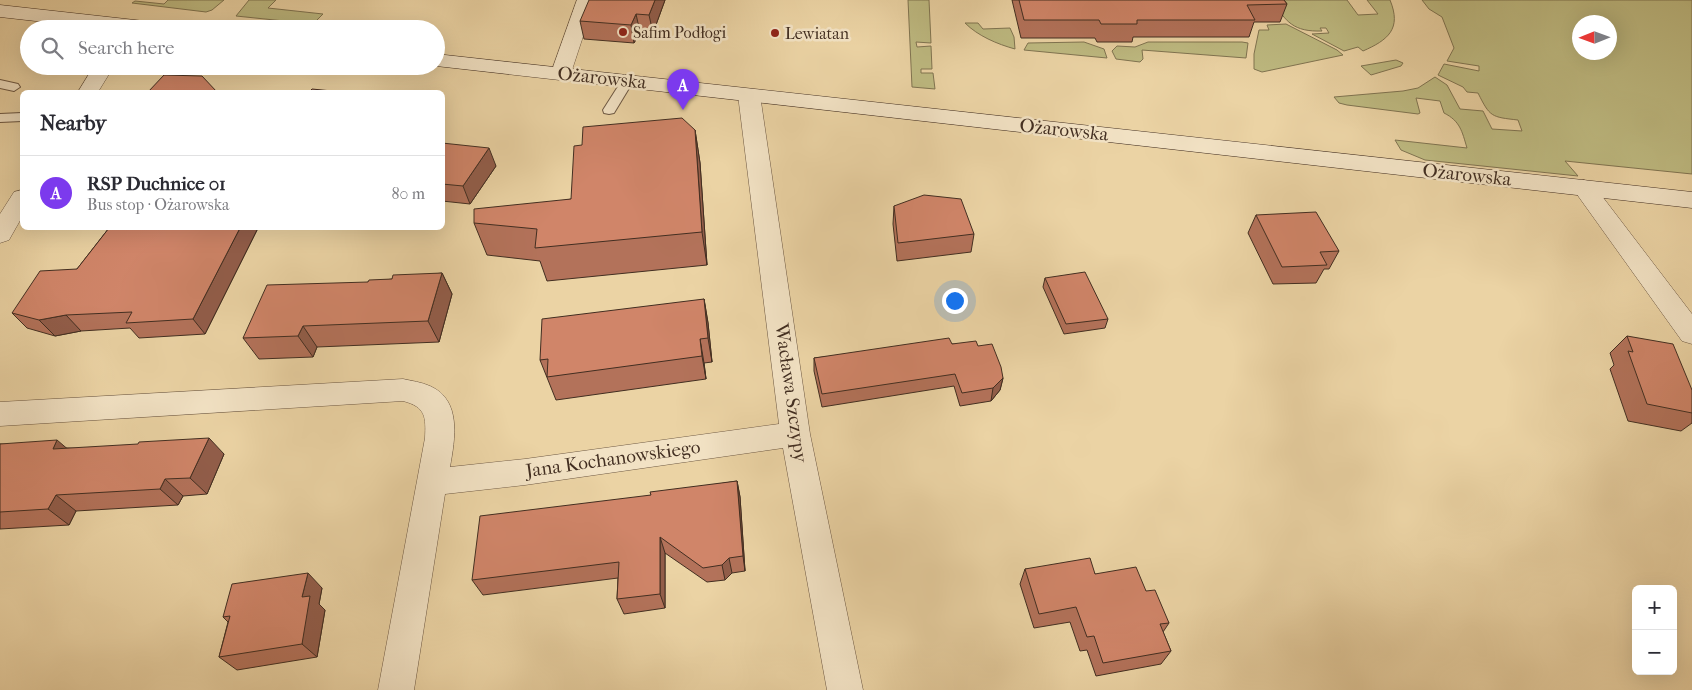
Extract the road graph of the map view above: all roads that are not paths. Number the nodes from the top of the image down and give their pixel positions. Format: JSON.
{"nodes":[{"id":1,"x":586,"y":0,"type":"edge"},
{"id":2,"x":0,"y":11,"type":"edge"},
{"id":3,"x":73,"y":20,"type":"edge"},
{"id":4,"x":445,"y":61,"type":"edge"},
{"id":5,"x":561,"y":73,"type":"junction"},
{"id":6,"x":98,"y":75,"type":"edge"},
{"id":7,"x":628,"y":80,"type":"junction"},
{"id":8,"x":0,"y":84,"type":"edge"},
{"id":9,"x":14,"y":87,"type":"dead end"},
{"id":10,"x":89,"y":90,"type":"edge"},
{"id":11,"x":749,"y":95,"type":"junction"},
{"id":12,"x":609,"y":110,"type":"dead end"},
{"id":13,"x":20,"y":117,"type":"edge"},
{"id":14,"x":0,"y":118,"type":"edge"},
{"id":15,"x":1584,"y":188,"type":"junction"},
{"id":16,"x":1692,"y":200,"type":"edge"},
{"id":17,"x":20,"y":201,"type":"edge"},
{"id":18,"x":0,"y":234,"type":"edge"},
{"id":19,"x":1692,"y":334,"type":"edge"},
{"id":20,"x":0,"y":414,"type":"edge"},
{"id":21,"x":795,"y":434,"type":"junction"},
{"id":22,"x":431,"y":482,"type":"junction"},
{"id":23,"x":396,"y":690,"type":"edge"},
{"id":24,"x":845,"y":690,"type":"edge"}],
"edges":[{"from":1,"to":5,"type":"street"},
{"from":2,"to":3,"type":"street"},
{"from":4,"to":5,"type":"street","name":"Ożarowska"},
{"from":5,"to":7,"type":"street","name":"Ożarowska"},
{"from":6,"to":10,"type":"street"},
{"from":7,"to":11,"type":"street","name":"Ożarowska"},
{"from":7,"to":12,"type":"lane"},
{"from":8,"to":9,"type":"lane"},
{"from":11,"to":15,"type":"street","name":"Ożarowska"},
{"from":11,"to":21,"type":"street","name":"Wacława Szczypy"},
{"from":13,"to":14,"type":"lane"},
{"from":15,"to":16,"type":"street","name":"Ożarowska"},
{"from":15,"to":19,"type":"street"},
{"from":17,"to":18,"type":"street"},
{"from":20,"to":22,"type":"street"},
{"from":21,"to":22,"type":"street","name":"Jana Kochanowskiego"},
{"from":21,"to":24,"type":"street","name":"Wacława Szczypy"},
{"from":22,"to":23,"type":"street"}]}
